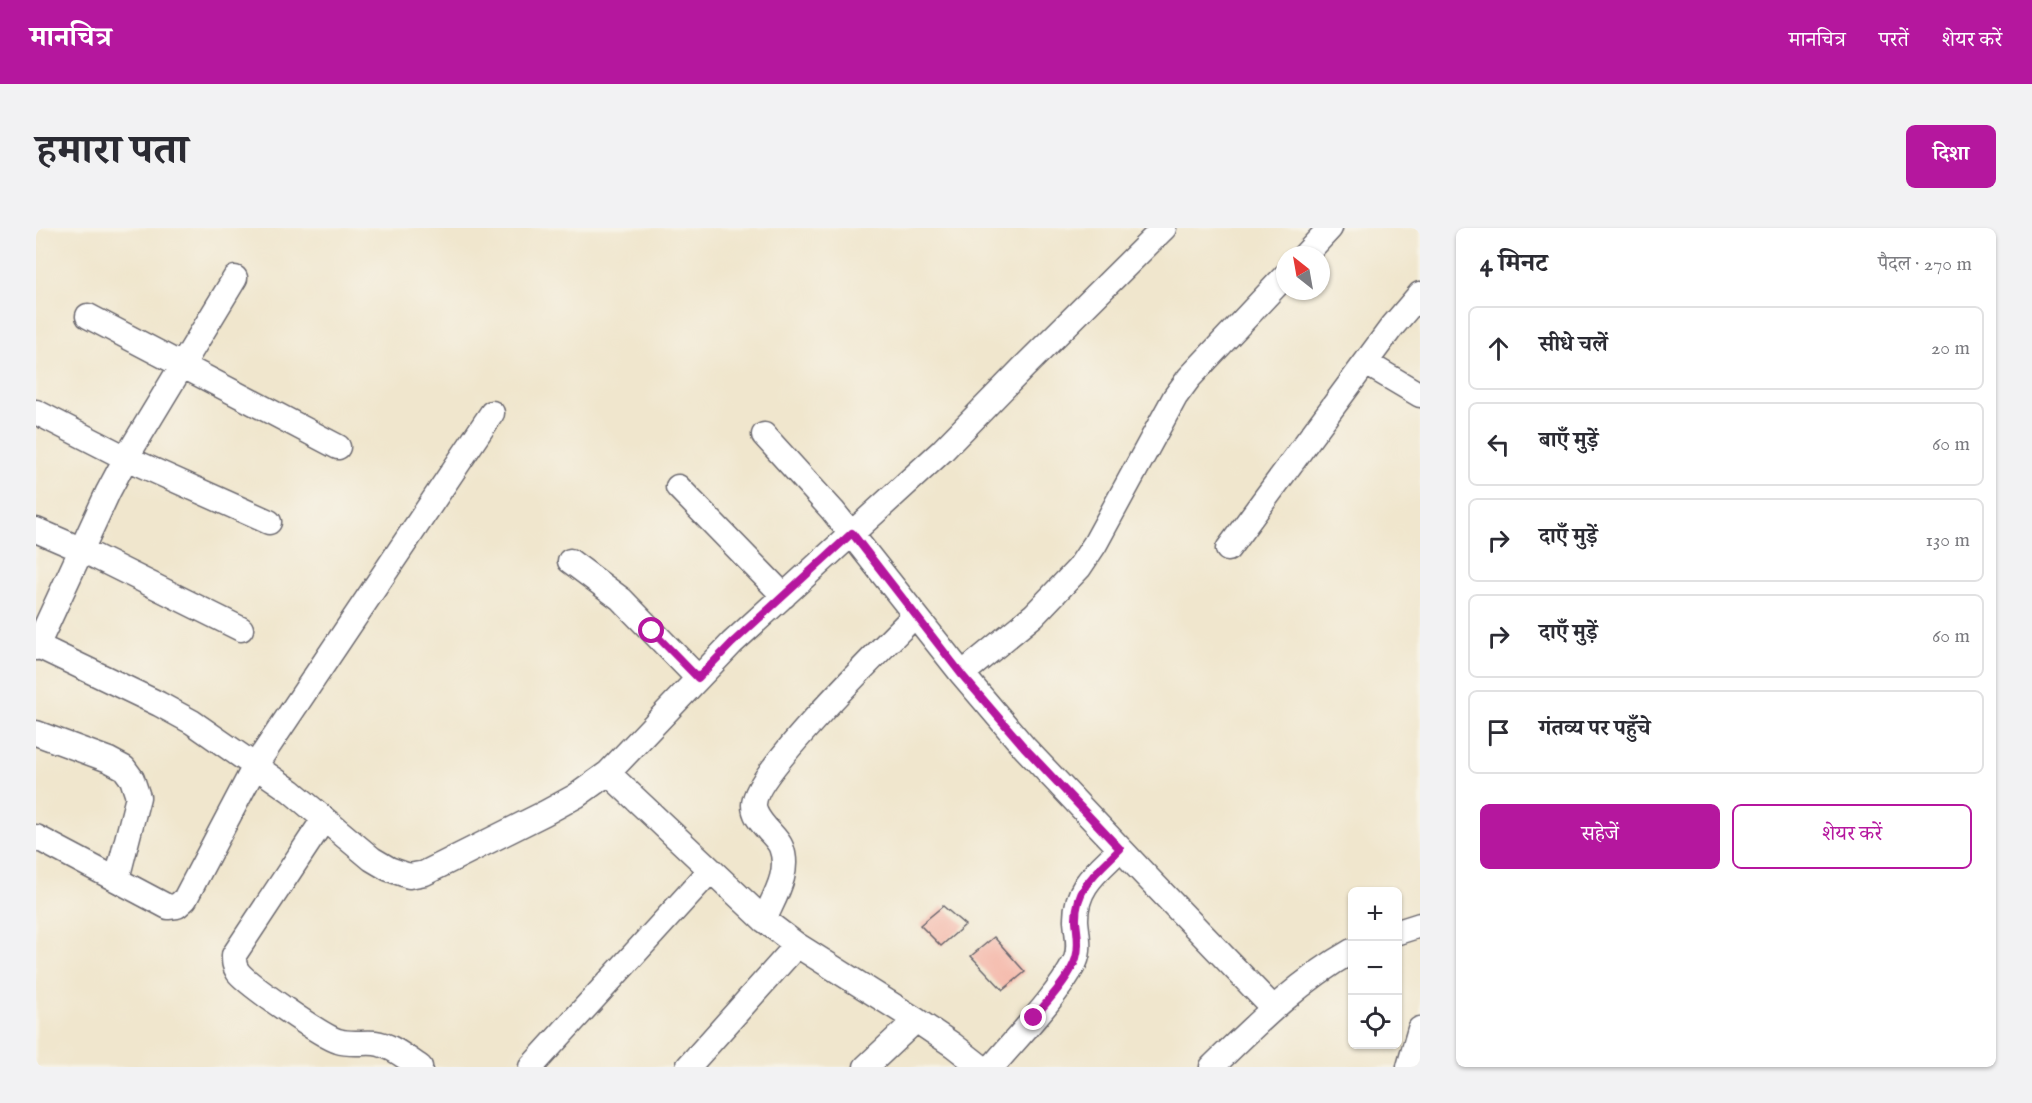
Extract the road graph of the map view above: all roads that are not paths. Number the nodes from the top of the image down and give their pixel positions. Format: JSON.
{"nodes":[{"id":1,"x":1164,"y":228,"type":"edge"},
{"id":2,"x":1330,"y":228,"type":"edge"},
{"id":3,"x":1313,"y":246,"type":"edge"},
{"id":4,"x":234,"y":278,"type":"dead end"},
{"id":5,"x":1276,"y":286,"type":"edge"},
{"id":6,"x":1420,"y":294,"type":"edge"},
{"id":7,"x":88,"y":316,"type":"dead end"},
{"id":8,"x":1366,"y":363,"type":"junction"},
{"id":9,"x":183,"y":366,"type":"junction"},
{"id":10,"x":1420,"y":395,"type":"edge"},
{"id":11,"x":36,"y":412,"type":"edge"},
{"id":12,"x":492,"y":413,"type":"dead end"},
{"id":13,"x":764,"y":435,"type":"dead end"},
{"id":14,"x":338,"y":447,"type":"dead end"},
{"id":15,"x":126,"y":458,"type":"junction"},
{"id":16,"x":678,"y":487,"type":"dead end"},
{"id":17,"x":269,"y":522,"type":"dead end"},
{"id":18,"x":36,"y":530,"type":"edge"},
{"id":19,"x":852,"y":533,"type":"junction"},
{"id":20,"x":80,"y":549,"type":"junction"},
{"id":21,"x":1228,"y":549,"type":"dead end"},
{"id":22,"x":570,"y":561,"type":"dead end"},
{"id":23,"x":784,"y":596,"type":"junction"},
{"id":24,"x":915,"y":615,"type":"junction"},
{"id":25,"x":241,"y":630,"type":"dead end"},
{"id":26,"x":36,"y":646,"type":"edge"},
{"id":27,"x":962,"y":675,"type":"junction"},
{"id":28,"x":698,"y":678,"type":"junction"},
{"id":29,"x":36,"y":733,"type":"edge"},
{"id":30,"x":255,"y":766,"type":"junction"},
{"id":31,"x":608,"y":773,"type":"junction"},
{"id":32,"x":324,"y":819,"type":"junction"},
{"id":33,"x":36,"y":837,"type":"edge"},
{"id":34,"x":1120,"y":849,"type":"junction"},
{"id":35,"x":710,"y":871,"type":"junction"},
{"id":36,"x":117,"y":879,"type":"junction"},
{"id":37,"x":764,"y":920,"type":"junction"},
{"id":38,"x":1420,"y":925,"type":"edge"},
{"id":39,"x":1402,"y":931,"type":"edge"},
{"id":40,"x":796,"y":945,"type":"junction"},
{"id":41,"x":1348,"y":954,"type":"edge"},
{"id":42,"x":1274,"y":1008,"type":"junction"},
{"id":43,"x":916,"y":1020,"type":"junction"},
{"id":44,"x":1420,"y":1029,"type":"edge"},
{"id":45,"x":420,"y":1067,"type":"edge"},
{"id":46,"x":531,"y":1067,"type":"edge"},
{"id":47,"x":688,"y":1067,"type":"edge"},
{"id":48,"x":866,"y":1067,"type":"edge"},
{"id":49,"x":981,"y":1067,"type":"edge"},
{"id":50,"x":992,"y":1067,"type":"edge"},
{"id":51,"x":1212,"y":1067,"type":"edge"},
{"id":52,"x":1408,"y":1067,"type":"edge"}],
"edges":[{"from":1,"to":19,"type":"street"},
{"from":2,"to":3,"type":"street"},
{"from":4,"to":9,"type":"street"},
{"from":5,"to":27,"type":"street"},
{"from":6,"to":8,"type":"street"},
{"from":7,"to":9,"type":"street"},
{"from":8,"to":10,"type":"street"},
{"from":8,"to":21,"type":"street"},
{"from":9,"to":14,"type":"street"},
{"from":9,"to":15,"type":"street"},
{"from":11,"to":15,"type":"street"},
{"from":12,"to":30,"type":"street"},
{"from":13,"to":19,"type":"street"},
{"from":15,"to":17,"type":"street"},
{"from":15,"to":20,"type":"street"},
{"from":16,"to":23,"type":"street"},
{"from":18,"to":20,"type":"street"},
{"from":19,"to":23,"type":"street"},
{"from":19,"to":24,"type":"street"},
{"from":20,"to":25,"type":"street"},
{"from":20,"to":26,"type":"street"},
{"from":22,"to":28,"type":"street"},
{"from":23,"to":28,"type":"street"},
{"from":24,"to":27,"type":"street"},
{"from":24,"to":37,"type":"street"},
{"from":26,"to":30,"type":"street"},
{"from":27,"to":34,"type":"street"},
{"from":28,"to":31,"type":"street"},
{"from":29,"to":36,"type":"street"},
{"from":30,"to":32,"type":"street"},
{"from":30,"to":36,"type":"street"},
{"from":31,"to":32,"type":"street"},
{"from":31,"to":35,"type":"street"},
{"from":32,"to":45,"type":"street"},
{"from":33,"to":36,"type":"street"},
{"from":34,"to":42,"type":"street"},
{"from":34,"to":50,"type":"street"},
{"from":35,"to":37,"type":"street"},
{"from":35,"to":46,"type":"street"},
{"from":37,"to":40,"type":"street"},
{"from":38,"to":39,"type":"street"},
{"from":40,"to":43,"type":"street"},
{"from":40,"to":47,"type":"street"},
{"from":41,"to":42,"type":"street"},
{"from":42,"to":51,"type":"street"},
{"from":43,"to":48,"type":"street"},
{"from":43,"to":49,"type":"street"},
{"from":44,"to":52,"type":"street"}]}
